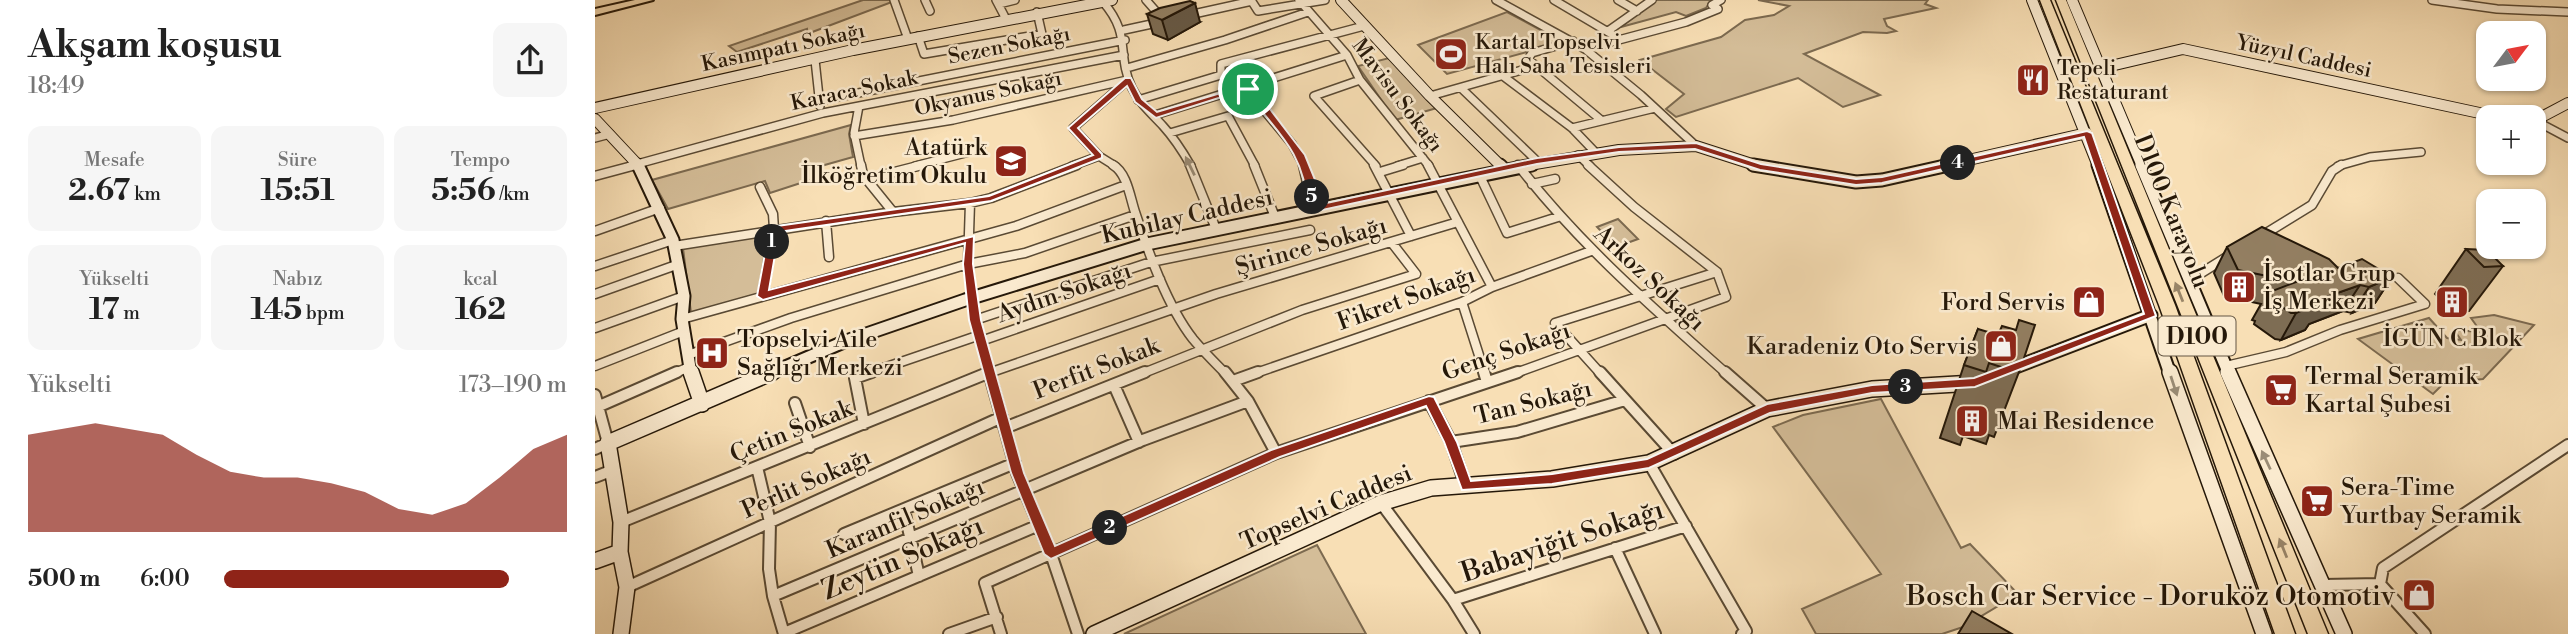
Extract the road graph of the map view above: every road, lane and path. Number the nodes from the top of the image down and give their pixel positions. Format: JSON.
{"nodes":[{"id":1,"x":634,"y":0,"type":"edge"},
{"id":2,"x":648,"y":0,"type":"edge"},
{"id":3,"x":894,"y":0,"type":"edge"},
{"id":4,"x":925,"y":0,"type":"edge"},
{"id":5,"x":1015,"y":0,"type":"edge"},
{"id":6,"x":1146,"y":0,"type":"edge"},
{"id":7,"x":1325,"y":0,"type":"edge"},
{"id":8,"x":1341,"y":0,"type":"edge"},
{"id":9,"x":1496,"y":0,"type":"edge"},
{"id":10,"x":1554,"y":0,"type":"edge"},
{"id":11,"x":1618,"y":0,"type":"edge"},
{"id":12,"x":1650,"y":0,"type":"edge"},
{"id":13,"x":1721,"y":0,"type":"edge"},
{"id":14,"x":2032,"y":0,"type":"edge"},
{"id":15,"x":2045,"y":0,"type":"edge"},
{"id":16,"x":2061,"y":0,"type":"edge"},
{"id":17,"x":2072,"y":0,"type":"edge"},
{"id":18,"x":2432,"y":0,"type":"edge"},
{"id":19,"x":1106,"y":1,"type":"edge"},
{"id":20,"x":1252,"y":1,"type":"edge"},
{"id":21,"x":997,"y":2,"type":"edge"},
{"id":22,"x":1299,"y":2,"type":"edge"},
{"id":23,"x":595,"y":10,"type":"edge"},
{"id":24,"x":930,"y":11,"type":"dead end"},
{"id":25,"x":1637,"y":11,"type":"junction"},
{"id":26,"x":1037,"y":12,"type":"junction"},
{"id":27,"x":1308,"y":12,"type":"junction"},
{"id":28,"x":2568,"y":12,"type":"edge"},
{"id":29,"x":1177,"y":18,"type":"edge"},
{"id":30,"x":1006,"y":19,"type":"junction"},
{"id":31,"x":1364,"y":26,"type":"junction"},
{"id":32,"x":1124,"y":30,"type":"junction"},
{"id":33,"x":1608,"y":31,"type":"junction"},
{"id":34,"x":1331,"y":35,"type":"junction"},
{"id":35,"x":918,"y":36,"type":"junction"},
{"id":36,"x":2077,"y":37,"type":"junction"},
{"id":37,"x":908,"y":38,"type":"junction"},
{"id":38,"x":1621,"y":39,"type":"junction"},
{"id":39,"x":1125,"y":40,"type":"junction"},
{"id":40,"x":1573,"y":41,"type":"junction"},
{"id":41,"x":1585,"y":49,"type":"junction"},
{"id":42,"x":1124,"y":55,"type":"junction"},
{"id":43,"x":1347,"y":55,"type":"junction"},
{"id":44,"x":815,"y":60,"type":"junction"},
{"id":45,"x":1536,"y":66,"type":"junction"},
{"id":46,"x":1127,"y":68,"type":"junction"},
{"id":47,"x":2102,"y":68,"type":"junction"},
{"id":48,"x":1503,"y":76,"type":"junction"},
{"id":49,"x":1128,"y":80,"type":"junction"},
{"id":50,"x":1360,"y":80,"type":"junction"},
{"id":51,"x":1248,"y":86,"type":"junction"},
{"id":52,"x":1461,"y":88,"type":"junction"},
{"id":53,"x":2109,"y":93,"type":"junction"},
{"id":54,"x":1430,"y":96,"type":"junction"},
{"id":55,"x":1138,"y":100,"type":"junction"},
{"id":56,"x":818,"y":101,"type":"junction"},
{"id":57,"x":2086,"y":103,"type":"junction"},
{"id":58,"x":2568,"y":103,"type":"edge"},
{"id":59,"x":859,"y":106,"type":"junction"},
{"id":60,"x":595,"y":108,"type":"edge"},
{"id":61,"x":1655,"y":108,"type":"junction"},
{"id":62,"x":2476,"y":112,"type":"edge"},
{"id":63,"x":823,"y":113,"type":"junction"},
{"id":64,"x":1156,"y":115,"type":"junction"},
{"id":65,"x":2546,"y":115,"type":"edge"},
{"id":66,"x":595,"y":119,"type":"edge"},
{"id":67,"x":1601,"y":120,"type":"junction"},
{"id":68,"x":2546,"y":127,"type":"edge"},
{"id":69,"x":1572,"y":128,"type":"junction"},
{"id":70,"x":1170,"y":133,"type":"junction"},
{"id":71,"x":610,"y":134,"type":"junction"},
{"id":72,"x":854,"y":136,"type":"junction"},
{"id":73,"x":2089,"y":137,"type":"junction"},
{"id":74,"x":595,"y":138,"type":"edge"},
{"id":75,"x":2568,"y":138,"type":"edge"},
{"id":76,"x":1696,"y":146,"type":"junction"},
{"id":77,"x":981,"y":149,"type":"dead end"},
{"id":78,"x":1595,"y":152,"type":"junction"},
{"id":79,"x":2421,"y":152,"type":"dead end"},
{"id":80,"x":1578,"y":155,"type":"junction"},
{"id":81,"x":1099,"y":156,"type":"junction"},
{"id":82,"x":1423,"y":158,"type":"junction"},
{"id":83,"x":1537,"y":161,"type":"junction"},
{"id":84,"x":637,"y":162,"type":"junction"},
{"id":85,"x":1518,"y":165,"type":"junction"},
{"id":86,"x":1504,"y":169,"type":"junction"},
{"id":87,"x":1380,"y":172,"type":"junction"},
{"id":88,"x":1479,"y":174,"type":"junction"},
{"id":89,"x":595,"y":176,"type":"edge"},
{"id":90,"x":1555,"y":179,"type":"dead end"},
{"id":91,"x":867,"y":180,"type":"junction"},
{"id":92,"x":1439,"y":183,"type":"junction"},
{"id":93,"x":1532,"y":184,"type":"junction"},
{"id":94,"x":1126,"y":185,"type":"junction"},
{"id":95,"x":759,"y":187,"type":"dead end"},
{"id":96,"x":1391,"y":193,"type":"junction"},
{"id":97,"x":970,"y":203,"type":"junction"},
{"id":98,"x":660,"y":208,"type":"junction"},
{"id":99,"x":1313,"y":209,"type":"junction"},
{"id":100,"x":893,"y":212,"type":"junction"},
{"id":101,"x":1135,"y":215,"type":"junction"},
{"id":102,"x":1275,"y":217,"type":"junction"},
{"id":103,"x":1558,"y":217,"type":"junction"},
{"id":104,"x":826,"y":221,"type":"junction"},
{"id":105,"x":1458,"y":222,"type":"junction"},
{"id":106,"x":774,"y":229,"type":"junction"},
{"id":107,"x":1216,"y":229,"type":"junction"},
{"id":108,"x":1310,"y":230,"type":"dead end"},
{"id":109,"x":595,"y":231,"type":"edge"},
{"id":110,"x":1411,"y":236,"type":"junction"},
{"id":111,"x":971,"y":238,"type":"junction"},
{"id":112,"x":673,"y":243,"type":"junction"},
{"id":113,"x":1392,"y":243,"type":"junction"},
{"id":114,"x":1147,"y":244,"type":"junction"},
{"id":115,"x":2247,"y":244,"type":"edge"},
{"id":116,"x":1591,"y":251,"type":"junction"},
{"id":117,"x":2236,"y":251,"type":"edge"},
{"id":118,"x":829,"y":257,"type":"dead end"},
{"id":119,"x":1150,"y":262,"type":"junction"},
{"id":120,"x":679,"y":264,"type":"junction"},
{"id":121,"x":968,"y":264,"type":"junction"},
{"id":122,"x":595,"y":266,"type":"edge"},
{"id":123,"x":1717,"y":272,"type":"junction"},
{"id":124,"x":2398,"y":278,"type":"dead end"},
{"id":125,"x":1160,"y":279,"type":"junction"},
{"id":126,"x":2190,"y":280,"type":"junction"},
{"id":127,"x":1492,"y":287,"type":"junction"},
{"id":128,"x":595,"y":294,"type":"edge"},
{"id":129,"x":684,"y":296,"type":"junction"},
{"id":130,"x":763,"y":296,"type":"junction"},
{"id":131,"x":1639,"y":296,"type":"junction"},
{"id":132,"x":973,"y":298,"type":"junction"},
{"id":133,"x":1462,"y":302,"type":"junction"},
{"id":134,"x":1175,"y":307,"type":"junction"},
{"id":135,"x":2151,"y":316,"type":"junction"},
{"id":136,"x":1666,"y":319,"type":"junction"},
{"id":137,"x":975,"y":320,"type":"junction"},
{"id":138,"x":683,"y":325,"type":"junction"},
{"id":139,"x":595,"y":328,"type":"edge"},
{"id":140,"x":981,"y":338,"type":"junction"},
{"id":141,"x":1201,"y":349,"type":"junction"},
{"id":142,"x":1579,"y":349,"type":"junction"},
{"id":143,"x":688,"y":361,"type":"junction"},
{"id":144,"x":595,"y":366,"type":"edge"},
{"id":145,"x":2226,"y":366,"type":"junction"},
{"id":146,"x":991,"y":372,"type":"junction"},
{"id":147,"x":1234,"y":381,"type":"junction"},
{"id":148,"x":1487,"y":382,"type":"junction"},
{"id":149,"x":1114,"y":385,"type":"junction"},
{"id":150,"x":595,"y":395,"type":"edge"},
{"id":151,"x":1625,"y":400,"type":"junction"},
{"id":152,"x":1248,"y":401,"type":"junction"},
{"id":153,"x":1429,"y":401,"type":"junction"},
{"id":154,"x":795,"y":403,"type":"dead end"},
{"id":155,"x":702,"y":404,"type":"junction"},
{"id":156,"x":596,"y":407,"type":"edge"},
{"id":157,"x":1767,"y":409,"type":"junction"},
{"id":158,"x":1004,"y":422,"type":"junction"},
{"id":159,"x":864,"y":424,"type":"junction"},
{"id":160,"x":1139,"y":442,"type":"junction"},
{"id":161,"x":1451,"y":442,"type":"junction"},
{"id":162,"x":602,"y":446,"type":"edge"},
{"id":163,"x":2567,"y":446,"type":"edge"},
{"id":164,"x":810,"y":447,"type":"junction"},
{"id":165,"x":1276,"y":453,"type":"junction"},
{"id":166,"x":1674,"y":454,"type":"junction"},
{"id":167,"x":1015,"y":463,"type":"junction"},
{"id":168,"x":1649,"y":463,"type":"junction"},
{"id":169,"x":757,"y":467,"type":"junction"},
{"id":170,"x":613,"y":470,"type":"junction"},
{"id":171,"x":595,"y":477,"type":"edge"},
{"id":172,"x":1466,"y":487,"type":"junction"},
{"id":173,"x":1024,"y":491,"type":"junction"},
{"id":174,"x":1381,"y":503,"type":"junction"},
{"id":175,"x":904,"y":510,"type":"junction"},
{"id":176,"x":621,"y":522,"type":"junction"},
{"id":177,"x":770,"y":522,"type":"junction"},
{"id":178,"x":1038,"y":525,"type":"junction"},
{"id":179,"x":1686,"y":526,"type":"junction"},
{"id":180,"x":845,"y":534,"type":"dead end"},
{"id":181,"x":909,"y":539,"type":"junction"},
{"id":182,"x":1615,"y":548,"type":"junction"},
{"id":183,"x":620,"y":552,"type":"junction"},
{"id":184,"x":1051,"y":554,"type":"junction"},
{"id":185,"x":595,"y":561,"type":"edge"},
{"id":186,"x":919,"y":576,"type":"junction"},
{"id":187,"x":2323,"y":584,"type":"junction"},
{"id":188,"x":2380,"y":584,"type":"junction"},
{"id":189,"x":627,"y":587,"type":"junction"},
{"id":190,"x":773,"y":596,"type":"junction"},
{"id":191,"x":1453,"y":600,"type":"junction"},
{"id":192,"x":997,"y":617,"type":"junction"},
{"id":193,"x":1744,"y":633,"type":"edge"},
{"id":194,"x":620,"y":634,"type":"edge"},
{"id":195,"x":784,"y":634,"type":"edge"},
{"id":196,"x":949,"y":634,"type":"edge"},
{"id":197,"x":1001,"y":634,"type":"edge"},
{"id":198,"x":1078,"y":634,"type":"edge"},
{"id":199,"x":1094,"y":634,"type":"edge"},
{"id":200,"x":1474,"y":634,"type":"edge"},
{"id":201,"x":1655,"y":634,"type":"edge"},
{"id":202,"x":2263,"y":634,"type":"edge"},
{"id":203,"x":2285,"y":634,"type":"edge"},
{"id":204,"x":2318,"y":634,"type":"edge"},
{"id":205,"x":2344,"y":634,"type":"edge"},
{"id":206,"x":2425,"y":634,"type":"edge"}],
"edges":[{"from":1,"to":23,"type":"main road"},
{"from":2,"to":23,"type":"main road"},
{"from":3,"to":37,"type":"street"},
{"from":4,"to":24,"type":"street"},
{"from":5,"to":21,"type":"street"},
{"from":6,"to":32,"type":"street"},
{"from":7,"to":22,"type":"street"},
{"from":8,"to":31,"type":"street"},
{"from":9,"to":40,"type":"street"},
{"from":10,"to":33,"type":"street"},
{"from":11,"to":25,"type":"street"},
{"from":12,"to":25,"type":"street"},
{"from":13,"to":38,"type":"street"},
{"from":14,"to":73,"type":"main road"},
{"from":15,"to":57,"type":"highway","name":"D100 Karayolu","number":"D100"},
{"from":16,"to":36,"type":"highway","name":"D100 Karayolu","number":"D100"},
{"from":17,"to":47,"type":"street"},
{"from":18,"to":28,"type":"street"},
{"from":19,"to":26,"type":"street","name":"Kasımpatı Sokağı"},
{"from":19,"to":32,"type":"street"},
{"from":20,"to":22,"type":"street"},
{"from":20,"to":29,"type":"street"},
{"from":21,"to":30,"type":"street"},
{"from":22,"to":27,"type":"street","name":"Mavisu Sokağı"},
{"from":25,"to":33,"type":"street"},
{"from":26,"to":30,"type":"street","name":"Kasımpatı Sokağı"},
{"from":26,"to":35,"type":"street"},
{"from":27,"to":34,"type":"street","name":"Mavisu Sokağı"},
{"from":27,"to":46,"type":"street"},
{"from":30,"to":35,"type":"street","name":"Kasımpatı Sokağı"},
{"from":31,"to":34,"type":"street"},
{"from":31,"to":54,"type":"street"},
{"from":32,"to":39,"type":"street"},
{"from":33,"to":38,"type":"street"},
{"from":34,"to":43,"type":"street","name":"Mavisu Sokağı"},
{"from":34,"to":55,"type":"street"},
{"from":35,"to":37,"type":"street","name":"Kasımpatı Sokağı"},
{"from":36,"to":53,"type":"highway","number":"D100"},
{"from":204,"to":36,"type":"highway","name":"D100 Karayolu","number":"D100","one_way":true},
{"from":37,"to":44,"type":"street","name":"Kasımpatı Sokağı"},
{"from":38,"to":41,"type":"street"},
{"from":39,"to":42,"type":"street"},
{"from":39,"to":56,"type":"street","name":"Sezen Sokağı"},
{"from":40,"to":41,"type":"street"},
{"from":40,"to":45,"type":"street"},
{"from":41,"to":61,"type":"street"},
{"from":42,"to":46,"type":"street"},
{"from":42,"to":59,"type":"street","name":"Karaca Sokak"},
{"from":43,"to":50,"type":"street","name":"Mavisu Sokağı"},
{"from":43,"to":51,"type":"street"},
{"from":44,"to":56,"type":"street"},
{"from":44,"to":60,"type":"street","name":"Kasımpatı Sokağı"},
{"from":45,"to":48,"type":"street"},
{"from":45,"to":67,"type":"street"},
{"from":46,"to":49,"type":"street"},
{"from":47,"to":53,"type":"street"},
{"from":47,"to":62,"type":"street","name":"Yüzyıl Caddesi"},
{"from":48,"to":52,"type":"street"},
{"from":48,"to":69,"type":"street"},
{"from":49,"to":55,"type":"street"},
{"from":49,"to":72,"type":"street","name":"Okyanus Sokağı"},
{"from":49,"to":81,"type":"street"},
{"from":50,"to":82,"type":"street","name":"Mavisu Sokağı"},
{"from":50,"to":87,"type":"street"},
{"from":51,"to":64,"type":"street"},
{"from":51,"to":99,"type":"street"},
{"from":52,"to":54,"type":"street"},
{"from":52,"to":83,"type":"street"},
{"from":53,"to":126,"type":"street"},
{"from":54,"to":86,"type":"street"},
{"from":55,"to":64,"type":"street"},
{"from":56,"to":63,"type":"street"},
{"from":57,"to":73,"type":"highway"},
{"from":57,"to":203,"type":"highway","name":"D100 Karayolu","number":"D100"},
{"from":58,"to":65,"type":"street"},
{"from":59,"to":63,"type":"street","name":"Karaca Sokak"},
{"from":59,"to":72,"type":"street"},
{"from":61,"to":67,"type":"street"},
{"from":61,"to":76,"type":"street"},
{"from":63,"to":84,"type":"street","name":"Karaca Sokak"},
{"from":64,"to":70,"type":"street"},
{"from":66,"to":71,"type":"street"},
{"from":67,"to":69,"type":"street"},
{"from":68,"to":75,"type":"street"},
{"from":69,"to":78,"type":"street"},
{"from":70,"to":102,"type":"street"},
{"from":107,"to":70,"type":"street","one_way":true},
{"from":71,"to":74,"type":"street"},
{"from":71,"to":84,"type":"street"},
{"from":72,"to":91,"type":"street"},
{"from":73,"to":76,"type":"street","name":"Kubilay Caddesi"},
{"from":73,"to":135,"type":"main road"},
{"from":76,"to":78,"type":"street","name":"Kubilay Caddesi"},
{"from":77,"to":91,"type":"street"},
{"from":78,"to":80,"type":"street","name":"Kubilay Caddesi"},
{"from":79,"to":115,"type":"street"},
{"from":80,"to":83,"type":"street","name":"Kubilay Caddesi"},
{"from":80,"to":123,"type":"street"},
{"from":81,"to":94,"type":"street"},
{"from":81,"to":97,"type":"street"},
{"from":82,"to":87,"type":"street"},
{"from":82,"to":92,"type":"street","name":"Mavisu Sokağı"},
{"from":83,"to":85,"type":"street","name":"Kubilay Caddesi"},
{"from":84,"to":89,"type":"street","name":"Karaca Sokak"},
{"from":84,"to":98,"type":"street"},
{"from":85,"to":86,"type":"street","name":"Kubilay Caddesi"},
{"from":85,"to":93,"type":"street","name":"Arkoz Sokağı"},
{"from":86,"to":88,"type":"street","name":"Kubilay Caddesi"},
{"from":87,"to":96,"type":"street"},
{"from":88,"to":92,"type":"street","name":"Kubilay Caddesi"},
{"from":88,"to":103,"type":"street"},
{"from":90,"to":93,"type":"street"},
{"from":91,"to":100,"type":"street"},
{"from":92,"to":96,"type":"main road","name":"Kubilay Caddesi"},
{"from":92,"to":105,"type":"street","name":"Mavisu Sokağı"},
{"from":93,"to":103,"type":"street","name":"Arkoz Sokağı"},
{"from":94,"to":101,"type":"street"},
{"from":94,"to":111,"type":"street"},
{"from":95,"to":106,"type":"street"},
{"from":96,"to":99,"type":"main road","name":"Kubilay Caddesi"},
{"from":96,"to":110,"type":"street"},
{"from":97,"to":100,"type":"street"},
{"from":97,"to":111,"type":"street"},
{"from":98,"to":109,"type":"street"},
{"from":98,"to":112,"type":"street"},
{"from":99,"to":102,"type":"main road","name":"Kubilay Caddesi"},
{"from":100,"to":104,"type":"street"},
{"from":101,"to":114,"type":"street"},
{"from":101,"to":121,"type":"street"},
{"from":102,"to":107,"type":"main road","name":"Kubilay Caddesi"},
{"from":103,"to":116,"type":"street","name":"Arkoz Sokağı"},
{"from":104,"to":106,"type":"street"},
{"from":104,"to":118,"type":"street"},
{"from":105,"to":110,"type":"street","name":"Şirince Sokağı"},
{"from":105,"to":127,"type":"street","name":"Mavisu Sokağı"},
{"from":106,"to":112,"type":"street"},
{"from":106,"to":130,"type":"street"},
{"from":107,"to":114,"type":"main road","name":"Kubilay Caddesi"},
{"from":108,"to":119,"type":"street"},
{"from":110,"to":113,"type":"street","name":"Şirince Sokağı"},
{"from":111,"to":121,"type":"street"},
{"from":111,"to":130,"type":"street"},
{"from":112,"to":120,"type":"street"},
{"from":112,"to":122,"type":"street"},
{"from":113,"to":134,"type":"street","name":"Şirince Sokağı"},
{"from":113,"to":141,"type":"street","name":"Perfit Sokak"},
{"from":114,"to":119,"type":"street"},
{"from":114,"to":132,"type":"street","name":"Kubilay Caddesi"},
{"from":116,"to":127,"type":"street","name":"Fikret Sokağı"},
{"from":116,"to":131,"type":"street","name":"Arkoz Sokağı"},
{"from":117,"to":126,"type":"street"},
{"from":119,"to":125,"type":"street"},
{"from":119,"to":137,"type":"street"},
{"from":120,"to":128,"type":"street"},
{"from":120,"to":129,"type":"street"},
{"from":121,"to":132,"type":"street"},
{"from":121,"to":143,"type":"street"},
{"from":123,"to":131,"type":"street"},
{"from":123,"to":136,"type":"street","name":"Genç Sokağı"},
{"from":124,"to":145,"type":"street"},
{"from":125,"to":134,"type":"street"},
{"from":125,"to":140,"type":"street","name":"Aydın Sokağı"},
{"from":126,"to":145,"type":"street"},
{"from":127,"to":133,"type":"street","name":"Fikret Sokağı"},
{"from":129,"to":138,"type":"street"},
{"from":129,"to":139,"type":"street"},
{"from":130,"to":138,"type":"street"},
{"from":131,"to":136,"type":"street","name":"Arkoz Sokağı"},
{"from":131,"to":142,"type":"street"},
{"from":132,"to":137,"type":"street"},
{"from":132,"to":155,"type":"street","name":"Kubilay Caddesi"},
{"from":133,"to":147,"type":"street","name":"Fikret Sokağı"},
{"from":133,"to":148,"type":"street"},
{"from":134,"to":141,"type":"street"},
{"from":134,"to":146,"type":"street","name":"Çetin Sokak"},
{"from":135,"to":157,"type":"street","name":"Topselvi Caddesi"},
{"from":135,"to":202,"type":"main road","one_way":true},
{"from":136,"to":142,"type":"street","name":"Genç Sokağı"},
{"from":136,"to":157,"type":"street","name":"Arkoz Sokağı"},
{"from":137,"to":140,"type":"street"},
{"from":138,"to":143,"type":"street"},
{"from":138,"to":144,"type":"street"},
{"from":140,"to":146,"type":"street"},
{"from":140,"to":159,"type":"street","name":"Aydın Sokağı"},
{"from":141,"to":147,"type":"street"},
{"from":141,"to":149,"type":"street","name":"Perfit Sokak"},
{"from":142,"to":148,"type":"street","name":"Genç Sokağı"},
{"from":142,"to":151,"type":"street"},
{"from":143,"to":155,"type":"street"},
{"from":143,"to":156,"type":"street"},
{"from":187,"to":145,"type":"street","one_way":true},
{"from":146,"to":158,"type":"street"},
{"from":146,"to":159,"type":"street","name":"Çetin Sokak"},
{"from":147,"to":152,"type":"street"},
{"from":148,"to":153,"type":"street","name":"Genç Sokağı"},
{"from":149,"to":158,"type":"street","name":"Perfit Sokak"},
{"from":149,"to":160,"type":"street"},
{"from":150,"to":156,"type":"street"},
{"from":151,"to":161,"type":"street","name":"Tan Sokağı"},
{"from":151,"to":166,"type":"street"},
{"from":152,"to":160,"type":"street","name":"Karanfil Sokağı"},
{"from":152,"to":165,"type":"street"},
{"from":153,"to":161,"type":"street"},
{"from":153,"to":165,"type":"street","name":"Genç Sokağı"},
{"from":154,"to":164,"type":"street"},
{"from":155,"to":162,"type":"street","name":"Kubilay Caddesi"},
{"from":156,"to":162,"type":"street"},
{"from":157,"to":166,"type":"street","name":"Topselvi Caddesi"},
{"from":158,"to":167,"type":"street"},
{"from":158,"to":177,"type":"street","name":"Perlit Sokağı"},
{"from":159,"to":164,"type":"street","name":"Çetin Sokak"},
{"from":160,"to":173,"type":"street","name":"Karanfil Sokağı"},
{"from":161,"to":172,"type":"street"},
{"from":162,"to":170,"type":"main road"},
{"from":163,"to":188,"type":"street"},
{"from":164,"to":169,"type":"street","name":"Çetin Sokak"},
{"from":165,"to":184,"type":"street","name":"Genç Sokağı"},
{"from":166,"to":168,"type":"street","name":"Topselvi Caddesi"},
{"from":167,"to":173,"type":"street"},
{"from":167,"to":175,"type":"street"},
{"from":168,"to":172,"type":"street","name":"Topselvi Caddesi"},
{"from":168,"to":179,"type":"street"},
{"from":169,"to":176,"type":"street","name":"Çetin Sokak"},
{"from":169,"to":177,"type":"street"},
{"from":170,"to":171,"type":"street"},
{"from":170,"to":176,"type":"main road"},
{"from":172,"to":174,"type":"street","name":"Topselvi Caddesi"},
{"from":173,"to":178,"type":"street"},
{"from":173,"to":181,"type":"street","name":"Karanfil Sokağı"},
{"from":174,"to":191,"type":"street"},
{"from":174,"to":199,"type":"street","name":"Topselvi Caddesi"},
{"from":175,"to":180,"type":"street"},
{"from":175,"to":181,"type":"street"},
{"from":176,"to":183,"type":"main road"},
{"from":177,"to":189,"type":"street","name":"Perlit Sokağı"},
{"from":177,"to":190,"type":"street"},
{"from":178,"to":184,"type":"street"},
{"from":178,"to":186,"type":"street","name":"Zeytin Sokağı"},
{"from":179,"to":182,"type":"street","name":"Babayiğit Sokağı"},
{"from":179,"to":193,"type":"street"},
{"from":181,"to":186,"type":"street"},
{"from":181,"to":190,"type":"street","name":"Karanfil Sokağı"},
{"from":182,"to":191,"type":"street","name":"Babayiğit Sokağı"},
{"from":182,"to":201,"type":"street"},
{"from":183,"to":185,"type":"street"},
{"from":183,"to":189,"type":"street"},
{"from":184,"to":192,"type":"street","name":"Genç Sokağı"},
{"from":184,"to":198,"type":"street"},
{"from":186,"to":195,"type":"street","name":"Zeytin Sokağı"},
{"from":187,"to":188,"type":"street"},
{"from":187,"to":205,"type":"street"},
{"from":188,"to":206,"type":"street"},
{"from":189,"to":194,"type":"street"},
{"from":190,"to":195,"type":"street"},
{"from":191,"to":200,"type":"street"},
{"from":192,"to":196,"type":"street"},
{"from":192,"to":197,"type":"street"}]}
